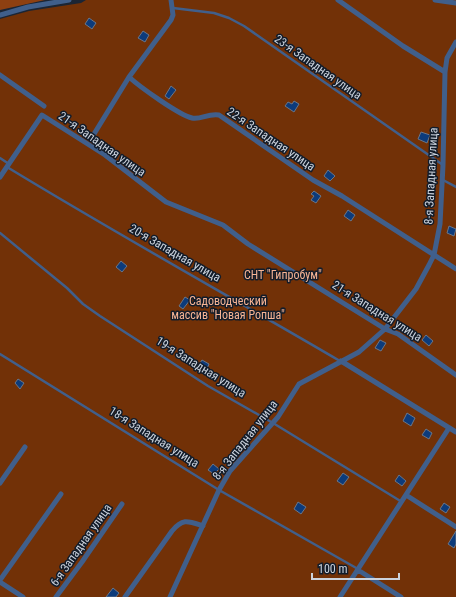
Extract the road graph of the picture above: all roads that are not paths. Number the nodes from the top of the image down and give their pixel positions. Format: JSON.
{"nodes":[{"id":1,"x":69,"y":0,"type":"edge"},
{"id":2,"x":171,"y":0,"type":"edge"},
{"id":3,"x":338,"y":0,"type":"edge"},
{"id":4,"x":435,"y":0,"type":"edge"},
{"id":5,"x":456,"y":3,"type":"edge"},
{"id":6,"x":173,"y":8,"type":"junction"},
{"id":7,"x":0,"y":15,"type":"edge"},
{"id":8,"x":456,"y":42,"type":"edge"},
{"id":9,"x":445,"y":72,"type":"junction"},
{"id":10,"x":0,"y":75,"type":"edge"},
{"id":11,"x":129,"y":77,"type":"junction"},
{"id":12,"x":44,"y":106,"type":"dead end"},
{"id":13,"x":94,"y":134,"type":"dead end"},
{"id":14,"x":0,"y":158,"type":"edge"},
{"id":15,"x":8,"y":165,"type":"junction"},
{"id":16,"x":443,"y":165,"type":"junction"},
{"id":17,"x":0,"y":177,"type":"edge"},
{"id":18,"x":442,"y":180,"type":"junction"},
{"id":19,"x":456,"y":187,"type":"edge"},
{"id":20,"x":0,"y":233,"type":"edge"},
{"id":21,"x":434,"y":255,"type":"junction"},
{"id":22,"x":456,"y":269,"type":"edge"},
{"id":23,"x":384,"y":329,"type":"junction"},
{"id":24,"x":0,"y":354,"type":"edge"},
{"id":25,"x":341,"y":361,"type":"junction"},
{"id":26,"x":456,"y":375,"type":"edge"},
{"id":27,"x":273,"y":423,"type":"junction"},
{"id":28,"x":449,"y":428,"type":"junction"},
{"id":29,"x":456,"y":431,"type":"edge"},
{"id":30,"x":25,"y":447,"type":"dead end"},
{"id":31,"x":0,"y":483,"type":"edge"},
{"id":32,"x":219,"y":490,"type":"junction"},
{"id":33,"x":61,"y":494,"type":"dead end"},
{"id":34,"x":406,"y":495,"type":"junction"},
{"id":35,"x":402,"y":502,"type":"junction"},
{"id":36,"x":122,"y":504,"type":"dead end"},
{"id":37,"x":203,"y":526,"type":"junction"},
{"id":38,"x":456,"y":527,"type":"edge"},
{"id":39,"x":358,"y":570,"type":"junction"},
{"id":40,"x":0,"y":581,"type":"edge"},
{"id":41,"x":23,"y":597,"type":"edge"},
{"id":42,"x":56,"y":597,"type":"edge"},
{"id":43,"x":125,"y":597,"type":"edge"},
{"id":44,"x":170,"y":597,"type":"edge"},
{"id":45,"x":340,"y":597,"type":"edge"},
{"id":46,"x":400,"y":597,"type":"edge"}],
"edges":[{"from":1,"to":7,"type":"street"},
{"from":2,"to":6,"type":"street"},
{"from":3,"to":9,"type":"street"},
{"from":4,"to":5,"type":"street"},
{"from":6,"to":11,"type":"street"},
{"from":6,"to":16,"type":"lane","name":"23-я Западная улица"},
{"from":8,"to":9,"type":"street","name":"8-я Западная улица"},
{"from":9,"to":16,"type":"street","name":"8-я Западная улица"},
{"from":10,"to":12,"type":"street"},
{"from":11,"to":13,"type":"street"},
{"from":11,"to":21,"type":"street","name":"22-я Западная улица"},
{"from":14,"to":15,"type":"lane","name":"20-я Западная улица"},
{"from":15,"to":17,"type":"street"},
{"from":15,"to":23,"type":"street","name":"21-я Западная улица"},
{"from":15,"to":25,"type":"lane","name":"20-я Западная улица"},
{"from":16,"to":18,"type":"street","name":"8-я Западная улица"},
{"from":18,"to":19,"type":"lane"},
{"from":18,"to":21,"type":"street","name":"8-я Западная улица"},
{"from":20,"to":27,"type":"lane","name":"19-я Западная улица"},
{"from":21,"to":22,"type":"street","name":"22-я Западная улица"},
{"from":21,"to":23,"type":"street","name":"8-я Западная улица"},
{"from":23,"to":25,"type":"street","name":"8-я Западная улица"},
{"from":23,"to":26,"type":"street","name":"21-я Западная улица"},
{"from":24,"to":32,"type":"lane","name":"18-я Западная улица"},
{"from":25,"to":27,"type":"street","name":"8-я Западная улица"},
{"from":25,"to":28,"type":"street","name":"20-я Западная улица"},
{"from":27,"to":32,"type":"street","name":"8-я Западная улица"},
{"from":27,"to":35,"type":"lane","name":"19-я Западная улица"},
{"from":28,"to":29,"type":"street","name":"20-я Западная улица"},
{"from":28,"to":34,"type":"street"},
{"from":30,"to":31,"type":"street"},
{"from":32,"to":37,"type":"street","name":"8-я Западная улица"},
{"from":32,"to":39,"type":"lane","name":"18-я Западная улица"},
{"from":33,"to":40,"type":"street"},
{"from":34,"to":35,"type":"street"},
{"from":34,"to":38,"type":"street"},
{"from":35,"to":39,"type":"street"},
{"from":36,"to":42,"type":"street","name":"6-я Западная улица"},
{"from":37,"to":43,"type":"street"},
{"from":37,"to":44,"type":"street","name":"8-я Западная улица"},
{"from":39,"to":45,"type":"street"},
{"from":39,"to":46,"type":"street","name":"18-я Западная улица"},
{"from":40,"to":41,"type":"street"}]}
